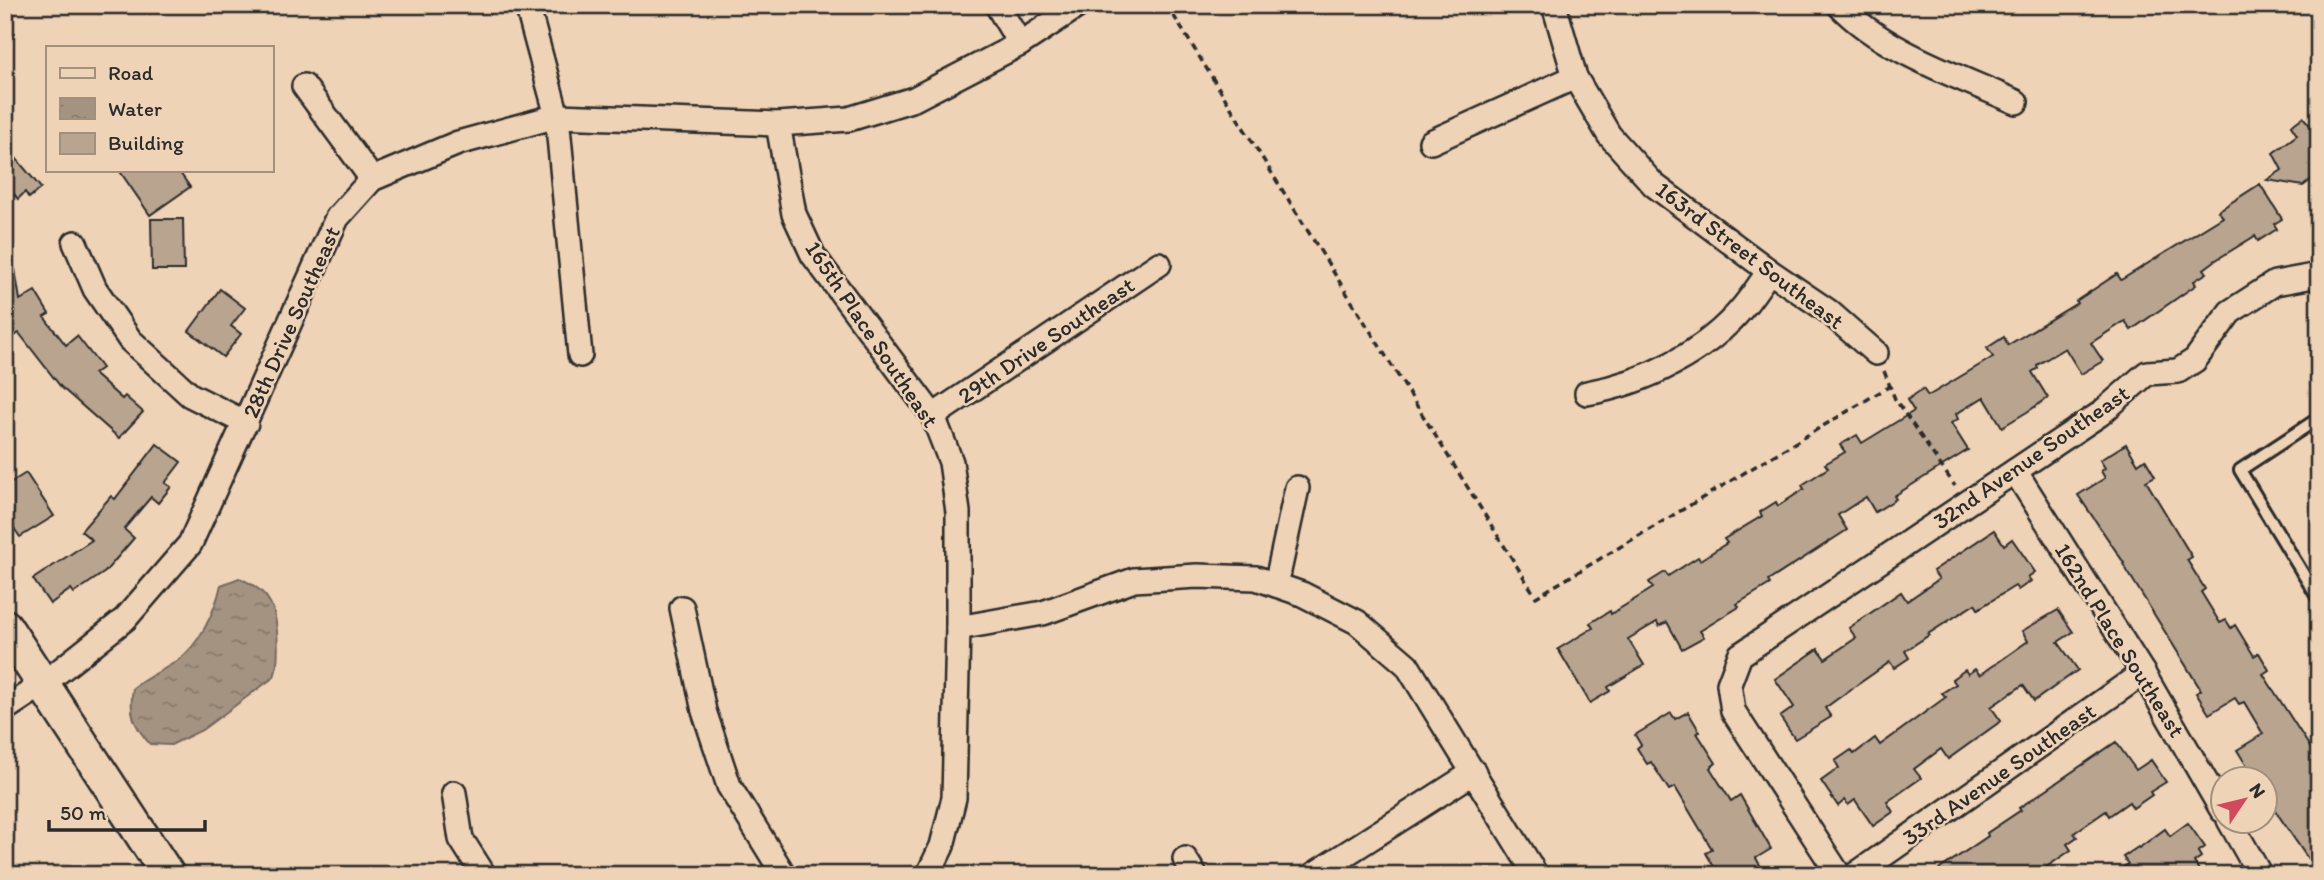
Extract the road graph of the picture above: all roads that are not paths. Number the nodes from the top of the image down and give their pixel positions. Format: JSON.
{"nodes":[{"id":1,"x":527,"y":5,"type":"edge"},
{"id":2,"x":996,"y":5,"type":"edge"},
{"id":3,"x":1079,"y":5,"type":"edge"},
{"id":4,"x":1554,"y":5,"type":"edge"},
{"id":5,"x":1839,"y":5,"type":"edge"},
{"id":6,"x":1020,"y":44,"type":"junction"},
{"id":7,"x":1575,"y":77,"type":"junction"},
{"id":8,"x":303,"y":86,"type":"dead end"},
{"id":9,"x":2016,"y":103,"type":"dead end"},
{"id":10,"x":557,"y":116,"type":"junction"},
{"id":11,"x":778,"y":124,"type":"junction"},
{"id":12,"x":1431,"y":142,"type":"dead end"},
{"id":13,"x":372,"y":179,"type":"junction"},
{"id":14,"x":75,"y":243,"type":"dead end"},
{"id":15,"x":1159,"y":264,"type":"dead end"},
{"id":16,"x":1769,"y":271,"type":"junction"},
{"id":17,"x":2319,"y":275,"type":"edge"},
{"id":18,"x":1877,"y":353,"type":"road end"},
{"id":19,"x":580,"y":355,"type":"dead end"},
{"id":20,"x":1587,"y":393,"type":"dead end"},
{"id":21,"x":933,"y":416,"type":"junction"},
{"id":22,"x":2319,"y":418,"type":"edge"},
{"id":23,"x":246,"y":423,"type":"junction"},
{"id":24,"x":2015,"y":471,"type":"junction"},
{"id":25,"x":1297,"y":488,"type":"dead end"},
{"id":26,"x":1276,"y":585,"type":"junction"},
{"id":27,"x":2319,"y":600,"type":"edge"},
{"id":28,"x":682,"y":608,"type":"dead end"},
{"id":29,"x":5,"y":626,"type":"edge"},
{"id":30,"x":958,"y":628,"type":"junction"},
{"id":31,"x":2143,"y":673,"type":"junction"},
{"id":32,"x":43,"y":684,"type":"junction"},
{"id":33,"x":5,"y":709,"type":"edge"},
{"id":34,"x":1474,"y":772,"type":"junction"},
{"id":35,"x":2208,"y":786,"type":"edge"},
{"id":36,"x":454,"y":793,"type":"dead end"},
{"id":37,"x":2236,"y":834,"type":"edge"},
{"id":38,"x":168,"y":875,"type":"edge"},
{"id":39,"x":484,"y":875,"type":"edge"},
{"id":40,"x":784,"y":875,"type":"edge"},
{"id":41,"x":928,"y":875,"type":"edge"},
{"id":42,"x":1313,"y":875,"type":"edge"},
{"id":43,"x":1536,"y":875,"type":"edge"},
{"id":44,"x":1839,"y":875,"type":"edge"},
{"id":45,"x":1855,"y":875,"type":"edge"},
{"id":46,"x":2260,"y":875,"type":"edge"}],
"edges":[{"from":1,"to":10,"type":"street"},
{"from":2,"to":6,"type":"street"},
{"from":3,"to":6,"type":"street","name":"28th Drive Southeast"},
{"from":4,"to":7,"type":"street","name":"163rd Street Southeast"},
{"from":5,"to":9,"type":"street"},
{"from":6,"to":11,"type":"street","name":"28th Drive Southeast"},
{"from":7,"to":12,"type":"street"},
{"from":7,"to":16,"type":"street","name":"163rd Street Southeast"},
{"from":8,"to":13,"type":"street"},
{"from":10,"to":11,"type":"street","name":"28th Drive Southeast"},
{"from":10,"to":13,"type":"street","name":"28th Drive Southeast"},
{"from":10,"to":19,"type":"street"},
{"from":11,"to":21,"type":"street","name":"165th Place Southeast"},
{"from":13,"to":23,"type":"street","name":"28th Drive Southeast"},
{"from":14,"to":23,"type":"street"},
{"from":15,"to":21,"type":"street","name":"29th Drive Southeast"},
{"from":16,"to":18,"type":"street","name":"163rd Street Southeast"},
{"from":16,"to":20,"type":"street"},
{"from":17,"to":24,"type":"street","name":"32nd Avenue Southeast"},
{"from":21,"to":30,"type":"street","name":"165th Place Southeast"},
{"from":22,"to":27,"type":"lane"},
{"from":23,"to":32,"type":"street","name":"28th Drive Southeast"},
{"from":24,"to":31,"type":"street","name":"162nd Place Southeast"},
{"from":24,"to":44,"type":"street","name":"32nd Avenue Southeast"},
{"from":25,"to":26,"type":"street"},
{"from":26,"to":30,"type":"street"},
{"from":26,"to":34,"type":"street"},
{"from":28,"to":40,"type":"street"},
{"from":29,"to":32,"type":"street"},
{"from":30,"to":41,"type":"street","name":"165th Place Southeast"},
{"from":31,"to":35,"type":"street","name":"162nd Place Southeast"},
{"from":31,"to":45,"type":"street","name":"33rd Avenue Southeast"},
{"from":32,"to":33,"type":"street","name":"28th Drive Southeast"},
{"from":32,"to":38,"type":"street"},
{"from":34,"to":42,"type":"street"},
{"from":34,"to":43,"type":"street"},
{"from":36,"to":39,"type":"street"},
{"from":37,"to":46,"type":"street"}]}
